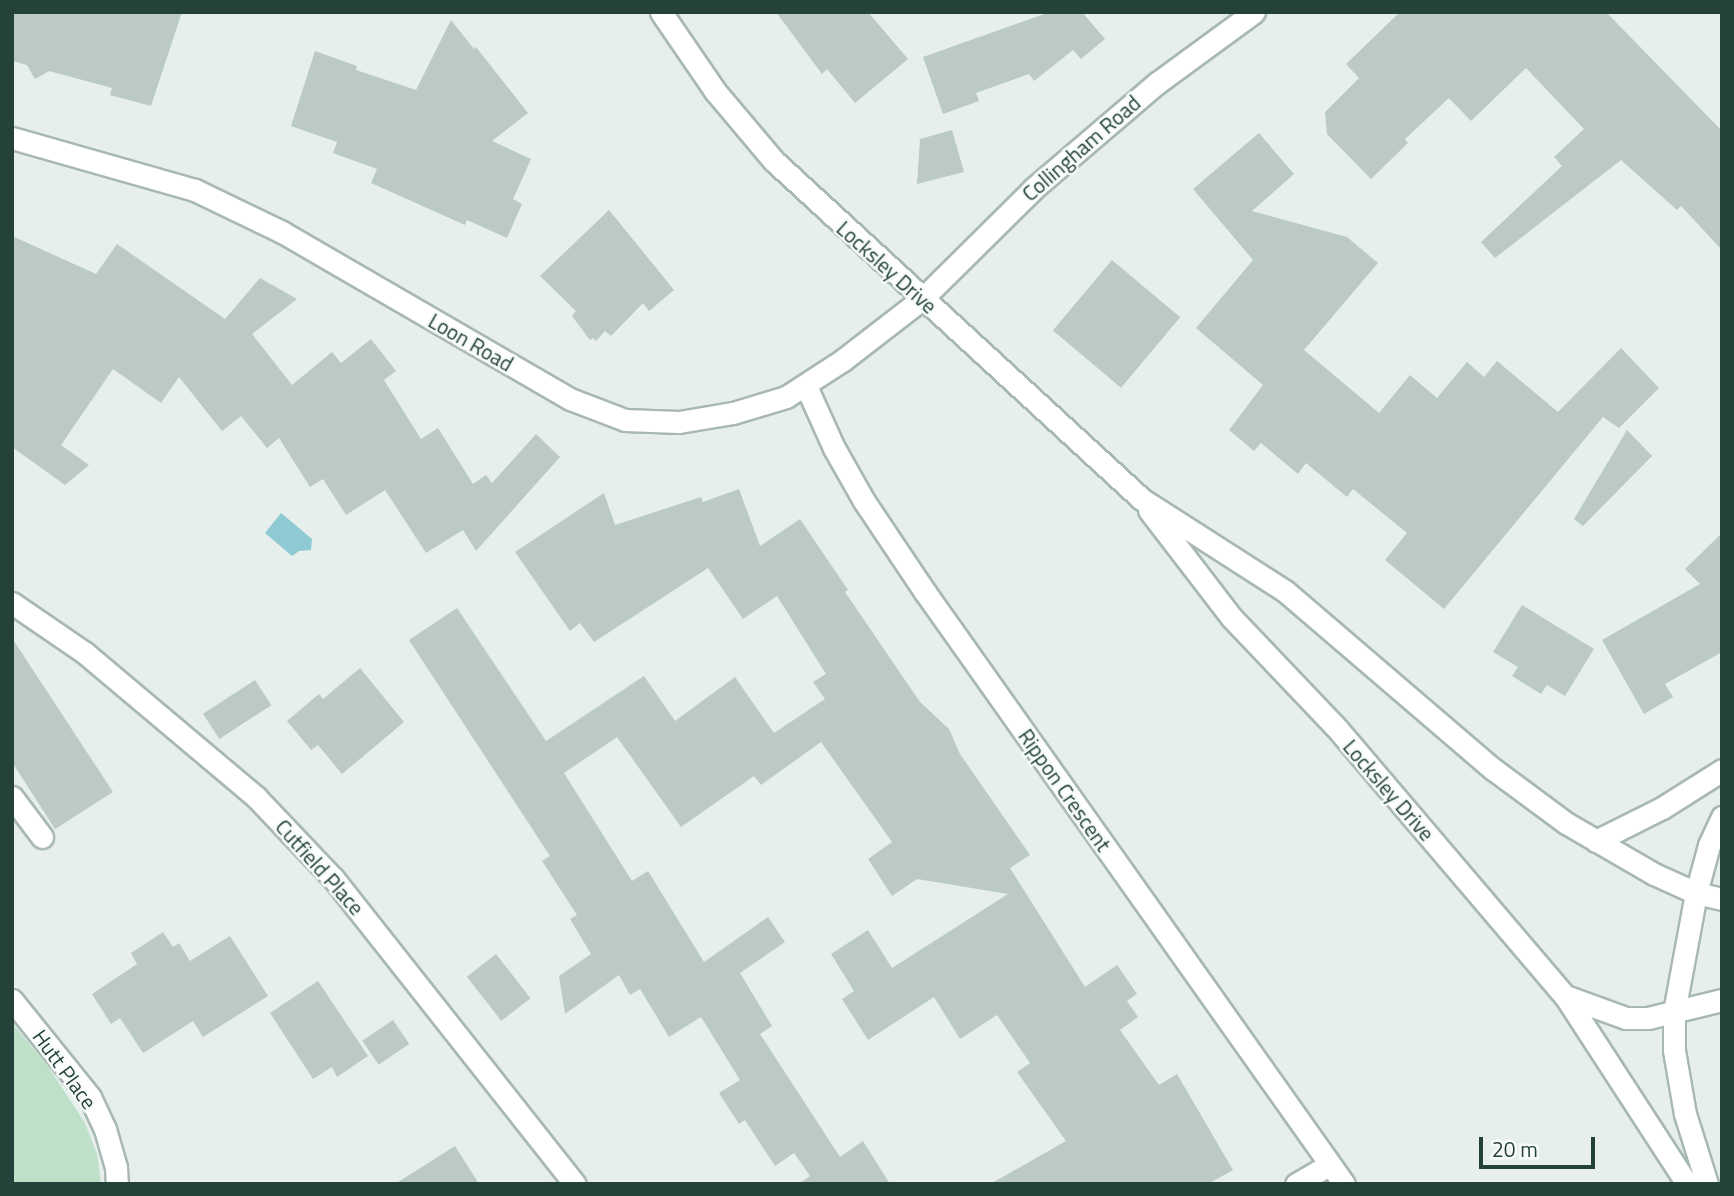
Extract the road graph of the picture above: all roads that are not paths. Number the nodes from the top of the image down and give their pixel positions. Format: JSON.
{"nodes":[{"id":1,"x":660,"y":12,"type":"edge"},
{"id":2,"x":1254,"y":12,"type":"edge"},
{"id":3,"x":12,"y":138,"type":"edge"},
{"id":4,"x":922,"y":299,"type":"junction"},
{"id":5,"x":806,"y":386,"type":"junction"},
{"id":6,"x":1140,"y":498,"type":"junction"},
{"id":7,"x":12,"y":603,"type":"edge"},
{"id":8,"x":1722,"y":770,"type":"edge"},
{"id":9,"x":12,"y":797,"type":"edge"},
{"id":10,"x":1722,"y":817,"type":"edge"},
{"id":11,"x":41,"y":837,"type":"dead end"},
{"id":12,"x":1596,"y":841,"type":"junction"},
{"id":13,"x":1696,"y":893,"type":"junction"},
{"id":14,"x":1722,"y":898,"type":"edge"},
{"id":15,"x":1565,"y":996,"type":"junction"},
{"id":16,"x":12,"y":1000,"type":"edge"},
{"id":17,"x":1722,"y":1000,"type":"edge"},
{"id":18,"x":1674,"y":1012,"type":"junction"},
{"id":19,"x":1329,"y":1165,"type":"junction"},
{"id":20,"x":117,"y":1184,"type":"edge"},
{"id":21,"x":575,"y":1184,"type":"edge"},
{"id":22,"x":1296,"y":1184,"type":"edge"},
{"id":23,"x":1343,"y":1184,"type":"edge"},
{"id":24,"x":1687,"y":1184,"type":"edge"},
{"id":25,"x":1707,"y":1184,"type":"edge"}],
"edges":[{"from":1,"to":4,"type":"street","name":"Locksley Drive"},
{"from":2,"to":4,"type":"street","name":"Collingham Road"},
{"from":3,"to":5,"type":"street","name":"Loon Road"},
{"from":4,"to":5,"type":"street","name":"Loon Road"},
{"from":4,"to":6,"type":"street","name":"Locksley Drive"},
{"from":5,"to":19,"type":"street","name":"Rippon Crescent"},
{"from":6,"to":12,"type":"street","name":"Locksley Drive"},
{"from":6,"to":15,"type":"street","name":"Locksley Drive"},
{"from":7,"to":21,"type":"street","name":"Cutfield Place"},
{"from":8,"to":12,"type":"street"},
{"from":9,"to":11,"type":"street"},
{"from":10,"to":13,"type":"street"},
{"from":12,"to":13,"type":"street","name":"Locksley Drive"},
{"from":13,"to":14,"type":"street","name":"Locksley Drive"},
{"from":13,"to":18,"type":"street"},
{"from":15,"to":18,"type":"street","name":"Locksley Drive"},
{"from":15,"to":24,"type":"street"},
{"from":16,"to":20,"type":"street","name":"Hutt Place"},
{"from":17,"to":18,"type":"street","name":"Locksley Drive"},
{"from":18,"to":25,"type":"street"},
{"from":19,"to":22,"type":"street"},
{"from":19,"to":23,"type":"street","name":"Rippon Crescent"}]}
